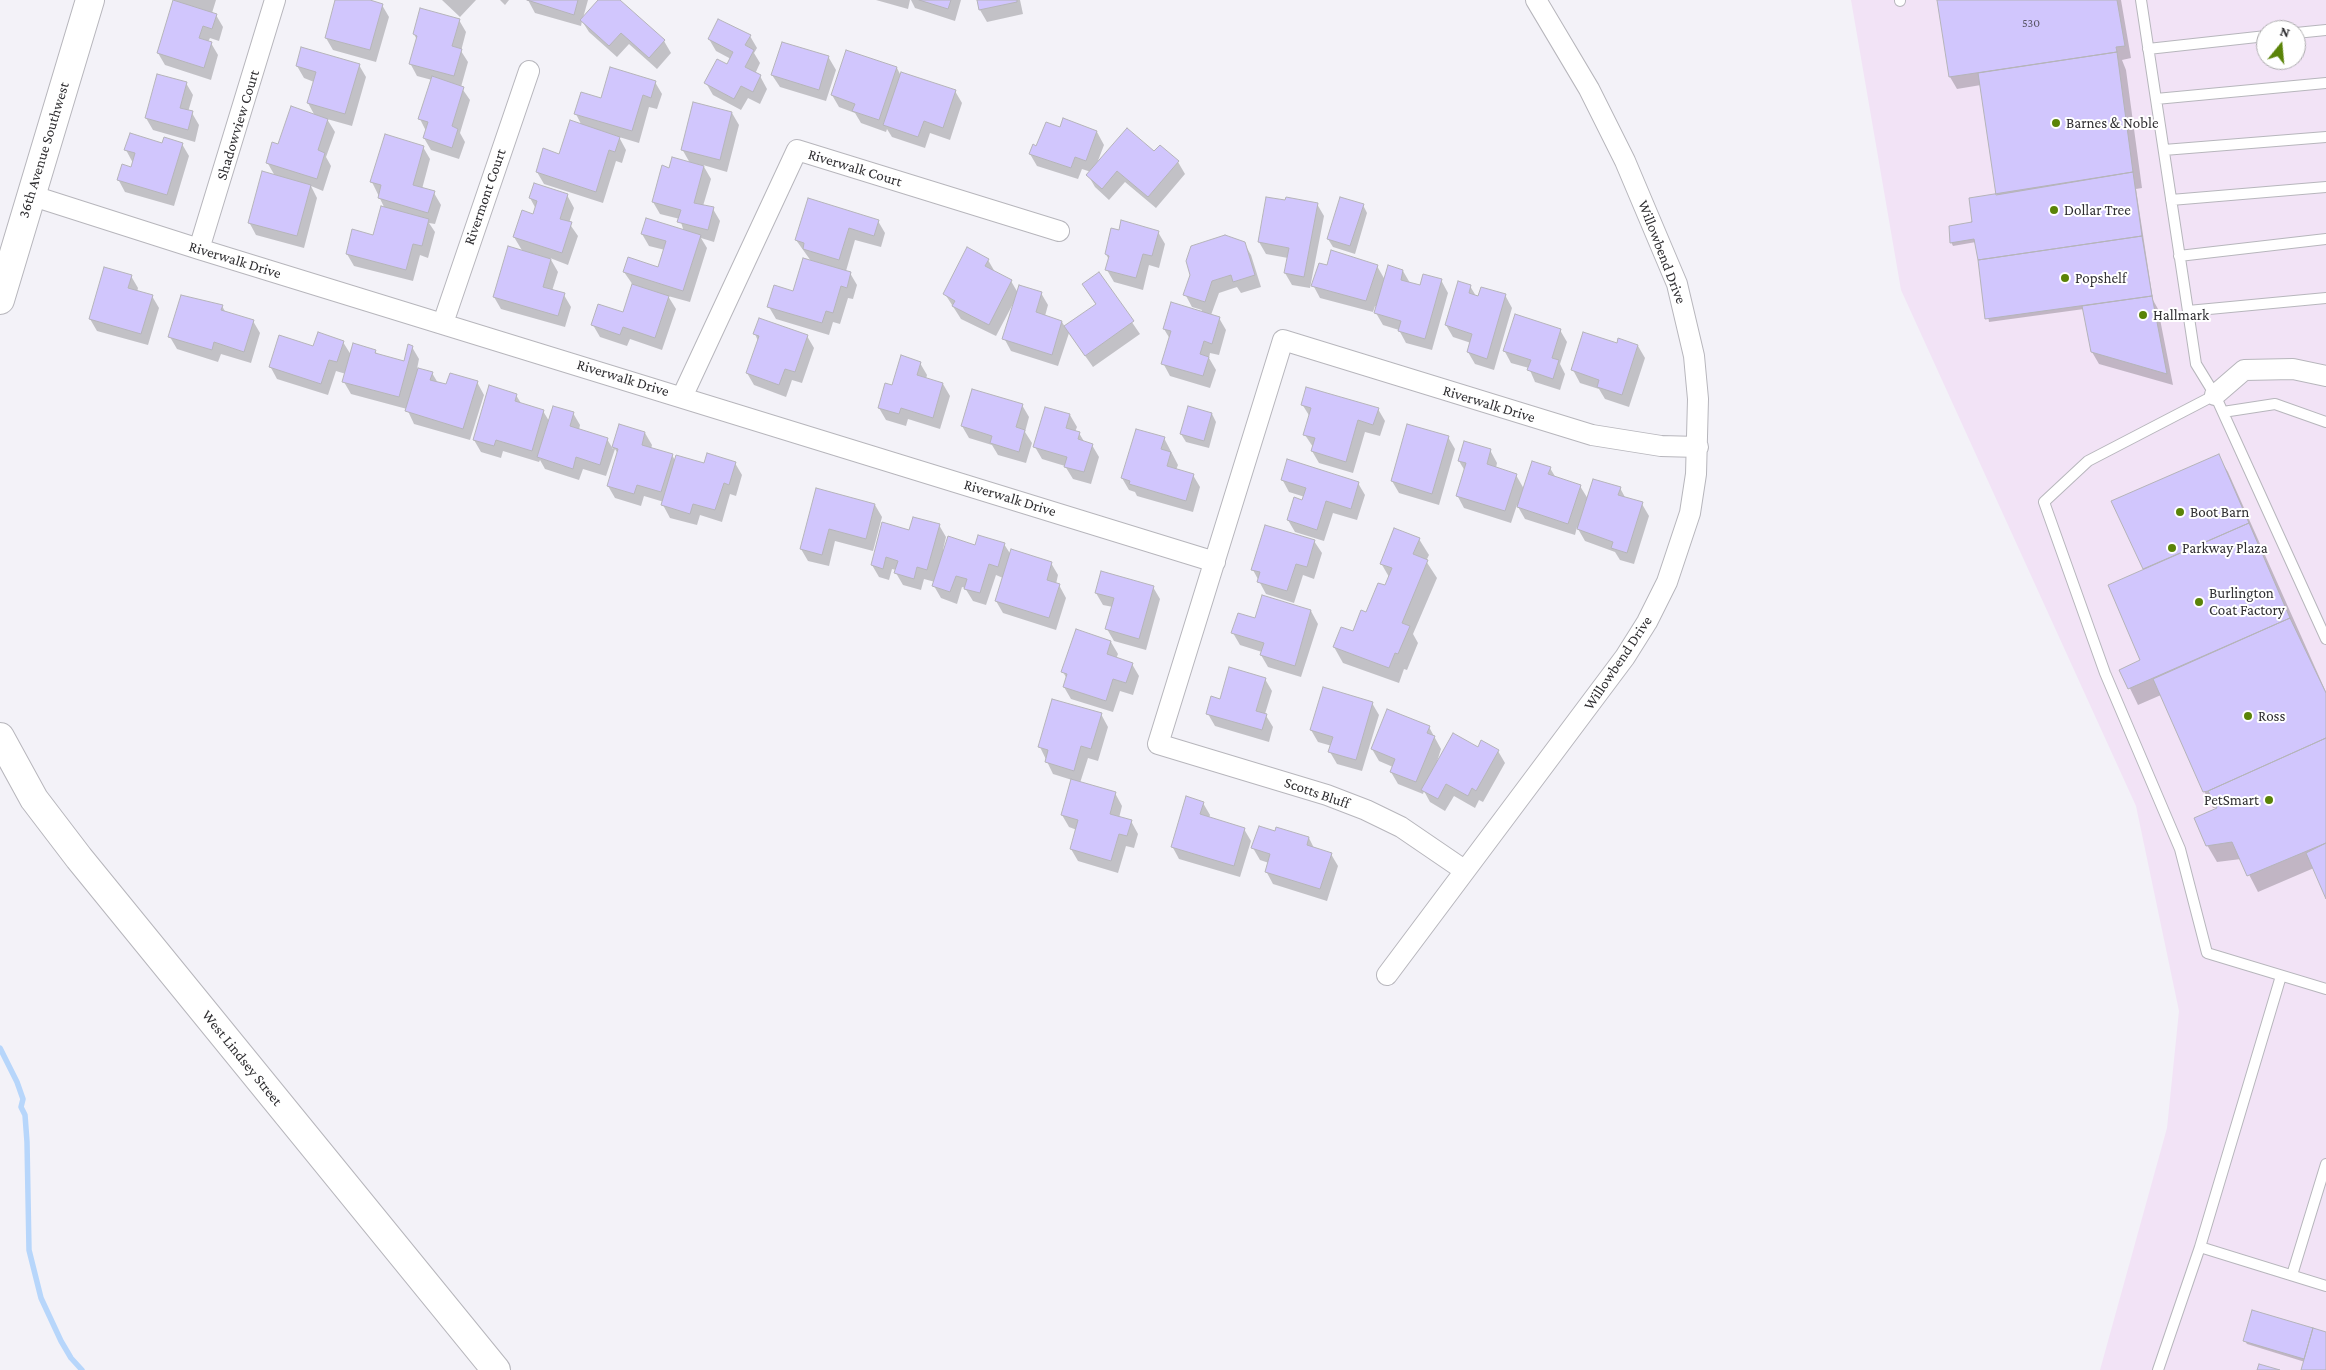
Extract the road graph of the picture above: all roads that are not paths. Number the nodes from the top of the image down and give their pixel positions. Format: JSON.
{"nodes":[{"id":1,"x":90,"y":0,"type":"edge"},
{"id":2,"x":275,"y":0,"type":"edge"},
{"id":3,"x":1536,"y":0,"type":"edge"},
{"id":4,"x":2141,"y":0,"type":"edge"},
{"id":5,"x":2326,"y":30,"type":"edge"},
{"id":6,"x":2306,"y":32,"type":"edge"},
{"id":7,"x":2256,"y":37,"type":"edge"},
{"id":8,"x":2148,"y":49,"type":"junction"},
{"id":9,"x":529,"y":71,"type":"dead end"},
{"id":10,"x":2326,"y":83,"type":"edge"},
{"id":11,"x":2156,"y":99,"type":"junction"},
{"id":12,"x":2326,"y":136,"type":"edge"},
{"id":13,"x":2164,"y":150,"type":"junction"},
{"id":14,"x":2326,"y":187,"type":"edge"},
{"id":15,"x":30,"y":195,"type":"junction"},
{"id":16,"x":2171,"y":200,"type":"junction"},
{"id":17,"x":1059,"y":231,"type":"dead end"},
{"id":18,"x":2326,"y":239,"type":"edge"},
{"id":19,"x":199,"y":249,"type":"junction"},
{"id":20,"x":2179,"y":256,"type":"junction"},
{"id":21,"x":2326,"y":298,"type":"edge"},
{"id":22,"x":0,"y":300,"type":"edge"},
{"id":23,"x":2188,"y":311,"type":"junction"},
{"id":24,"x":443,"y":323,"type":"junction"},
{"id":25,"x":2326,"y":376,"type":"edge"},
{"id":26,"x":682,"y":397,"type":"junction"},
{"id":27,"x":2219,"y":404,"type":"junction"},
{"id":28,"x":2326,"y":422,"type":"edge"},
{"id":29,"x":1698,"y":447,"type":"junction"},
{"id":30,"x":1215,"y":562,"type":"junction"},
{"id":31,"x":2326,"y":639,"type":"edge"},
{"id":32,"x":0,"y":737,"type":"edge"},
{"id":33,"x":1464,"y":870,"type":"junction"},
{"id":34,"x":1387,"y":975,"type":"dead end"},
{"id":35,"x":2281,"y":976,"type":"junction"},
{"id":36,"x":2326,"y":989,"type":"edge"},
{"id":37,"x":2326,"y":1164,"type":"edge"},
{"id":38,"x":2200,"y":1247,"type":"junction"},
{"id":39,"x":2292,"y":1275,"type":"junction"},
{"id":40,"x":2326,"y":1286,"type":"edge"},
{"id":41,"x":496,"y":1370,"type":"edge"},
{"id":42,"x":2158,"y":1370,"type":"edge"}],
"edges":[{"from":1,"to":15,"type":"main road","name":"36th Avenue Southwest"},
{"from":2,"to":19,"type":"street","name":"Shadowview Court"},
{"from":3,"to":29,"type":"street","name":"Willowbend Drive"},
{"from":4,"to":8,"type":"lane"},
{"from":5,"to":6,"type":"lane"},
{"from":7,"to":8,"type":"lane"},
{"from":8,"to":11,"type":"lane"},
{"from":9,"to":24,"type":"street","name":"Rivermont Court"},
{"from":10,"to":11,"type":"lane"},
{"from":11,"to":13,"type":"lane"},
{"from":12,"to":13,"type":"lane"},
{"from":13,"to":16,"type":"lane"},
{"from":14,"to":16,"type":"lane"},
{"from":15,"to":19,"type":"street","name":"Riverwalk Drive"},
{"from":15,"to":22,"type":"main road","name":"36th Avenue Southwest"},
{"from":16,"to":20,"type":"lane"},
{"from":17,"to":26,"type":"street","name":"Riverwalk Court"},
{"from":18,"to":20,"type":"lane"},
{"from":19,"to":24,"type":"street","name":"Riverwalk Drive"},
{"from":20,"to":23,"type":"lane"},
{"from":21,"to":23,"type":"lane"},
{"from":23,"to":27,"type":"lane"},
{"from":24,"to":26,"type":"street","name":"Riverwalk Drive"},
{"from":25,"to":27,"type":"street"},
{"from":26,"to":30,"type":"street","name":"Riverwalk Drive"},
{"from":27,"to":28,"type":"lane"},
{"from":27,"to":31,"type":"lane"},
{"from":27,"to":35,"type":"lane"},
{"from":29,"to":30,"type":"street","name":"Riverwalk Drive"},
{"from":29,"to":33,"type":"street","name":"Willowbend Drive"},
{"from":30,"to":33,"type":"street","name":"Scotts Bluff"},
{"from":32,"to":41,"type":"main road","name":"West Lindsey Street"},
{"from":33,"to":34,"type":"street","name":"Willowbend Drive"},
{"from":35,"to":36,"type":"lane"},
{"from":35,"to":38,"type":"lane"},
{"from":37,"to":39,"type":"lane"},
{"from":38,"to":39,"type":"lane"},
{"from":38,"to":42,"type":"lane"},
{"from":39,"to":40,"type":"lane"}]}
